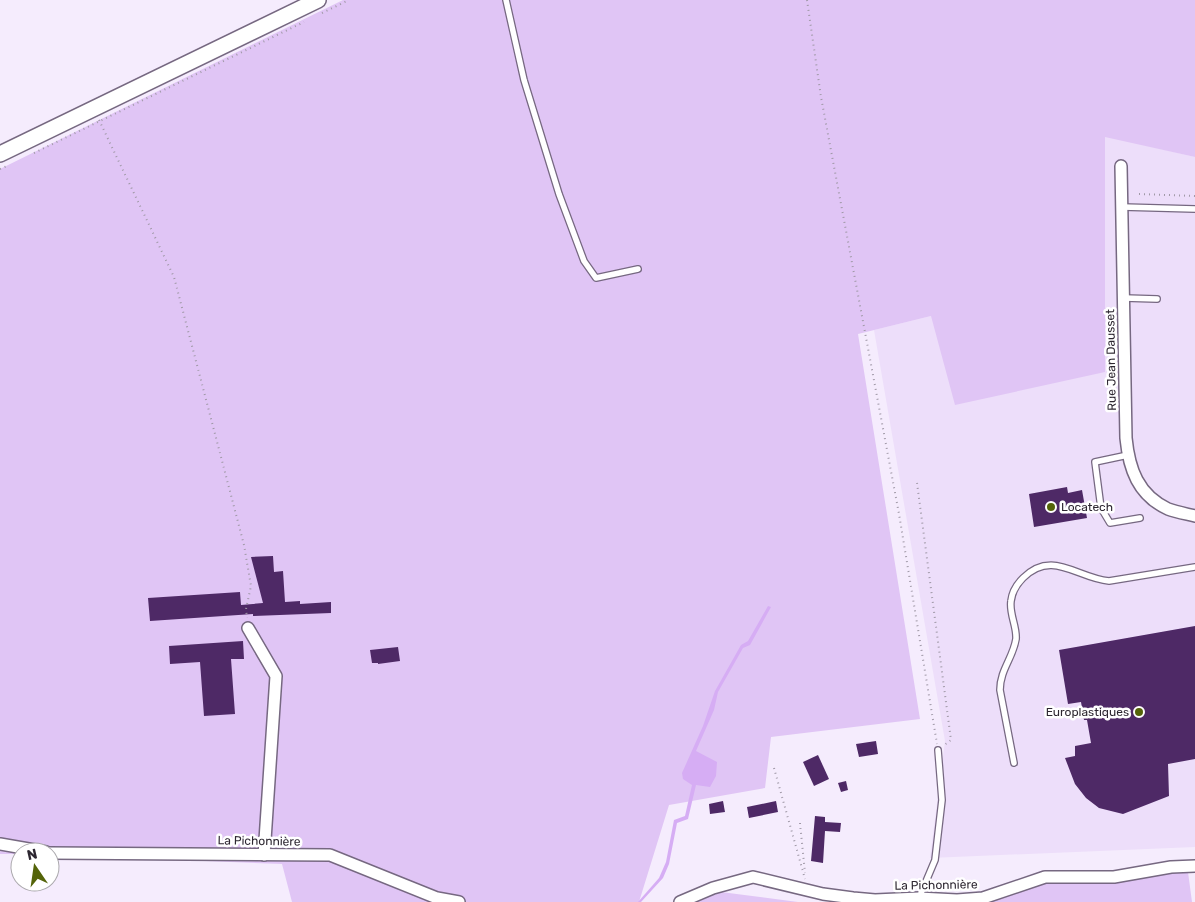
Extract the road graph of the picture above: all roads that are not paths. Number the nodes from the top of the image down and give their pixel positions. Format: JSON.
{"nodes":[{"id":1,"x":318,"y":0,"type":"edge"},
{"id":2,"x":506,"y":0,"type":"edge"},
{"id":3,"x":4,"y":159,"type":"edge"},
{"id":4,"x":1121,"y":166,"type":"dead end"},
{"id":5,"x":1122,"y":207,"type":"junction"},
{"id":6,"x":1195,"y":209,"type":"edge"},
{"id":7,"x":638,"y":269,"type":"dead end"},
{"id":8,"x":1124,"y":298,"type":"junction"},
{"id":9,"x":1157,"y":299,"type":"dead end"},
{"id":10,"x":1128,"y":456,"type":"junction"},
{"id":11,"x":1195,"y":516,"type":"edge"},
{"id":12,"x":1140,"y":518,"type":"dead end"},
{"id":13,"x":1195,"y":567,"type":"edge"},
{"id":14,"x":248,"y":628,"type":"road end"},
{"id":15,"x":938,"y":750,"type":"road end"},
{"id":16,"x":1014,"y":763,"type":"dead end"},
{"id":17,"x":60,"y":853,"type":"edge"},
{"id":18,"x":264,"y":855,"type":"junction"},
{"id":19,"x":1195,"y":866,"type":"edge"},
{"id":20,"x":920,"y":898,"type":"junction"},
{"id":21,"x":459,"y":902,"type":"edge"},
{"id":22,"x":680,"y":902,"type":"edge"}],
"edges":[{"from":1,"to":3,"type":"street"},
{"from":2,"to":7,"type":"lane"},
{"from":4,"to":5,"type":"street","name":"Rue Jean Dausset"},
{"from":5,"to":6,"type":"lane"},
{"from":5,"to":8,"type":"street","name":"Rue Jean Dausset"},
{"from":8,"to":9,"type":"lane"},
{"from":8,"to":10,"type":"street","name":"Rue Jean Dausset"},
{"from":10,"to":11,"type":"street","name":"Rue Jean Dausset"},
{"from":10,"to":12,"type":"lane"},
{"from":13,"to":16,"type":"lane"},
{"from":14,"to":18,"type":"street"},
{"from":15,"to":20,"type":"lane"},
{"from":17,"to":18,"type":"street","name":"La Pichonnière"},
{"from":18,"to":21,"type":"street","name":"La Pichonnière"},
{"from":19,"to":20,"type":"street","name":"La Pichonnière"},
{"from":20,"to":22,"type":"street","name":"La Pichonnière"}]}
